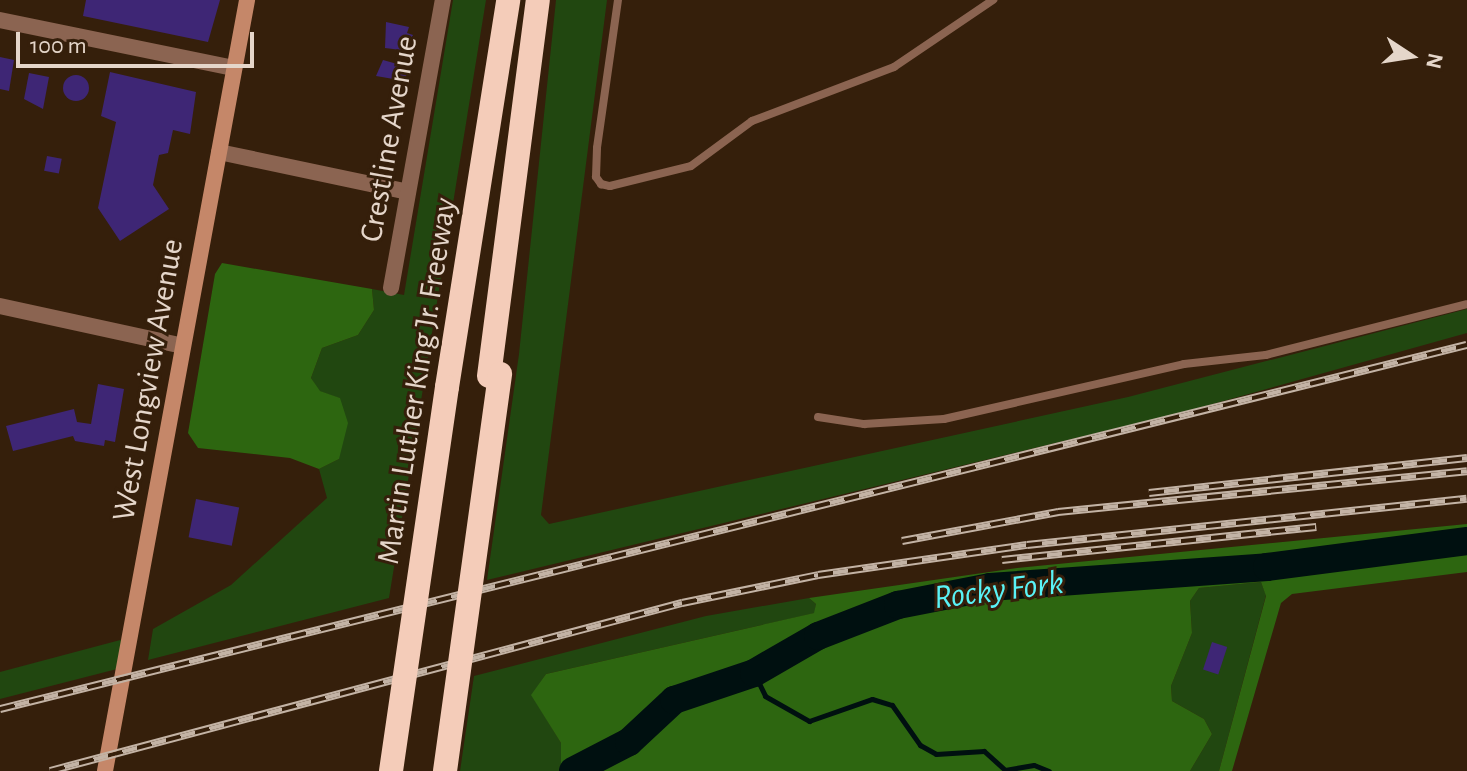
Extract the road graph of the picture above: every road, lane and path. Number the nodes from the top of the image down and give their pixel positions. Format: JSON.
{"nodes":[{"id":1,"x":247,"y":0,"type":"edge"},
{"id":2,"x":443,"y":0,"type":"edge"},
{"id":3,"x":508,"y":0,"type":"edge"},
{"id":4,"x":538,"y":0,"type":"edge"},
{"id":5,"x":618,"y":0,"type":"edge"},
{"id":6,"x":993,"y":0,"type":"edge"},
{"id":7,"x":0,"y":20,"type":"edge"},
{"id":8,"x":234,"y":68,"type":"junction"},
{"id":9,"x":219,"y":152,"type":"junction"},
{"id":10,"x":408,"y":192,"type":"junction"},
{"id":11,"x":391,"y":288,"type":"dead end"},
{"id":12,"x":1467,"y":304,"type":"edge"},
{"id":13,"x":0,"y":306,"type":"edge"},
{"id":14,"x":183,"y":346,"type":"junction"},
{"id":15,"x":495,"y":375,"type":"junction"},
{"id":16,"x":440,"y":389,"type":"junction"},
{"id":17,"x":818,"y":417,"type":"dead end"},
{"id":18,"x":105,"y":771,"type":"edge"},
{"id":19,"x":378,"y":771,"type":"edge"},
{"id":20,"x":391,"y":771,"type":"edge"},
{"id":21,"x":432,"y":771,"type":"edge"},
{"id":22,"x":445,"y":771,"type":"edge"}],
"edges":[{"from":1,"to":8,"type":"street","name":"West Longview Avenue"},
{"from":2,"to":10,"type":"street","name":"Crestline Avenue"},
{"from":3,"to":16,"type":"highway","name":"Martin Luther King Jr. Freeway"},
{"from":4,"to":15,"type":"highway","name":"Martin Luther King Jr. Freeway"},
{"from":5,"to":6,"type":"lane"},
{"from":7,"to":8,"type":"street"},
{"from":8,"to":9,"type":"street","name":"West Longview Avenue"},
{"from":9,"to":10,"type":"street"},
{"from":9,"to":14,"type":"street","name":"West Longview Avenue"},
{"from":10,"to":11,"type":"street","name":"Crestline Avenue"},
{"from":12,"to":17,"type":"lane"},
{"from":13,"to":14,"type":"street"},
{"from":14,"to":18,"type":"street","name":"West Longview Avenue"},
{"from":15,"to":21,"type":"highway","name":"Martin Luther King Jr. Freeway"},
{"from":15,"to":22,"type":"highway","bridge":true},
{"from":16,"to":19,"type":"highway"},
{"from":16,"to":20,"type":"highway","name":"Martin Luther King Jr. Freeway","bridge":true}]}
